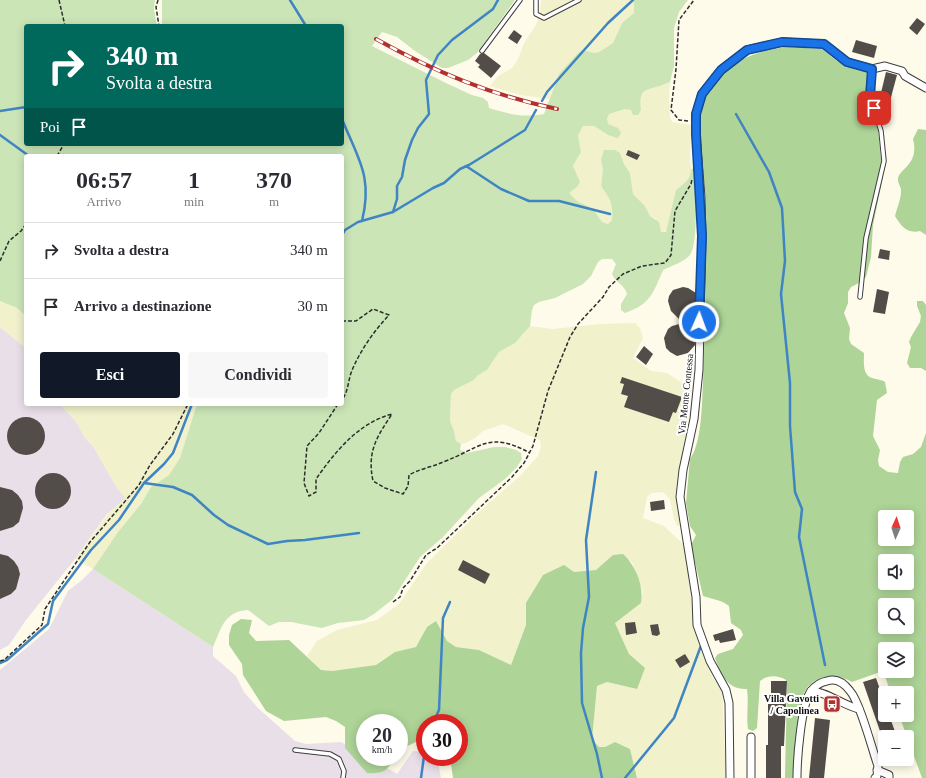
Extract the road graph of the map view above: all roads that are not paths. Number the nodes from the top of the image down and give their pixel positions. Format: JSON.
{"nodes":[{"id":1,"x":520,"y":0,"type":"edge"},
{"id":2,"x":536,"y":0,"type":"edge"},
{"id":3,"x":579,"y":0,"type":"edge"},
{"id":4,"x":482,"y":51,"type":"dead end"},
{"id":5,"x":872,"y":69,"type":"junction"},
{"id":6,"x":926,"y":88,"type":"edge"},
{"id":7,"x":860,"y":297,"type":"dead end"},
{"id":8,"x":811,"y":691,"type":"junction"},
{"id":9,"x":859,"y":709,"type":"junction"},
{"id":10,"x":751,"y":737,"type":"dead end"},
{"id":11,"x":295,"y":750,"type":"dead end"},
{"id":12,"x":877,"y":770,"type":"junction"},
{"id":13,"x":343,"y":778,"type":"edge"},
{"id":14,"x":730,"y":778,"type":"edge"},
{"id":15,"x":751,"y":778,"type":"edge"},
{"id":16,"x":797,"y":778,"type":"edge"},
{"id":17,"x":875,"y":778,"type":"edge"},
{"id":18,"x":889,"y":778,"type":"edge"}],
"edges":[{"from":1,"to":4,"type":"lane"},
{"from":2,"to":3,"type":"lane"},
{"from":5,"to":6,"type":"street","name":"Via Monte Contessa"},
{"from":5,"to":7,"type":"lane"},
{"from":5,"to":14,"type":"street","name":"Via Monte Contessa"},
{"from":8,"to":9,"type":"street"},
{"from":8,"to":9,"type":"street"},
{"from":8,"to":16,"type":"street"},
{"from":9,"to":12,"type":"street"},
{"from":10,"to":15,"type":"street"},
{"from":11,"to":13,"type":"lane"},
{"from":12,"to":17,"type":"street"},
{"from":12,"to":18,"type":"street"}]}
